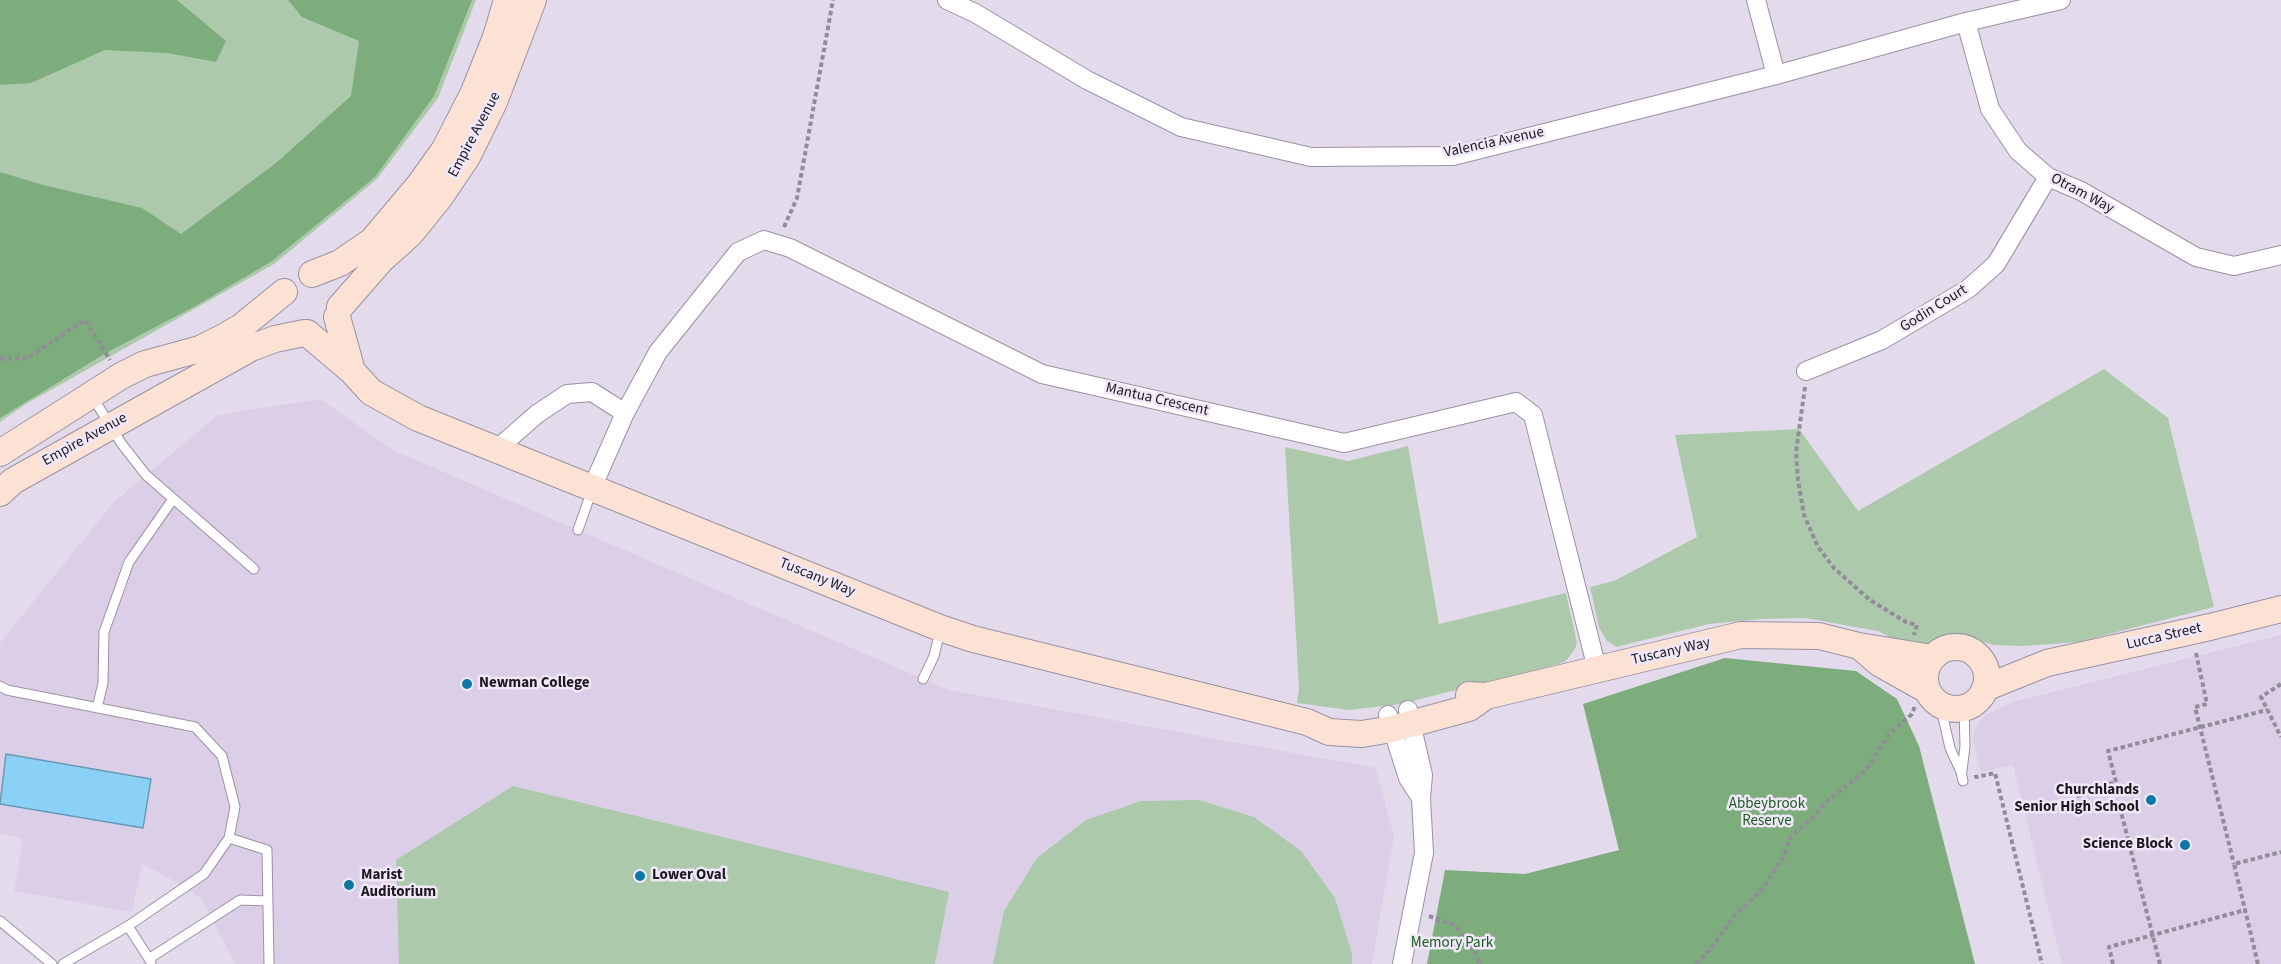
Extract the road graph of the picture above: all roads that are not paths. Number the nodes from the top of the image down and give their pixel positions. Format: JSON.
{"nodes":[{"id":1,"x":507,"y":0,"type":"edge"},
{"id":2,"x":533,"y":0,"type":"edge"},
{"id":3,"x":947,"y":0,"type":"edge"},
{"id":4,"x":1756,"y":0,"type":"edge"},
{"id":5,"x":2061,"y":0,"type":"edge"},
{"id":6,"x":1966,"y":22,"type":"junction"},
{"id":7,"x":1776,"y":75,"type":"junction"},
{"id":8,"x":2048,"y":177,"type":"junction"},
{"id":9,"x":2281,"y":255,"type":"edge"},
{"id":10,"x":312,"y":274,"type":"junction"},
{"id":11,"x":284,"y":292,"type":"junction"},
{"id":12,"x":339,"y":312,"type":"junction"},
{"id":13,"x":306,"y":333,"type":"junction"},
{"id":14,"x":352,"y":371,"type":"junction"},
{"id":15,"x":1806,"y":371,"type":"road end"},
{"id":16,"x":92,"y":396,"type":"junction"},
{"id":17,"x":626,"y":413,"type":"junction"},
{"id":18,"x":111,"y":425,"type":"junction"},
{"id":19,"x":497,"y":449,"type":"junction"},
{"id":20,"x":0,"y":453,"type":"edge"},
{"id":21,"x":592,"y":488,"type":"junction"},
{"id":22,"x":0,"y":493,"type":"edge"},
{"id":23,"x":173,"y":499,"type":"junction"},
{"id":24,"x":578,"y":530,"type":"dead end"},
{"id":25,"x":255,"y":569,"type":"dead end"},
{"id":26,"x":2281,"y":609,"type":"edge"},
{"id":27,"x":940,"y":628,"type":"junction"},
{"id":28,"x":1859,"y":646,"type":"junction"},
{"id":29,"x":1919,"y":657,"type":"junction"},
{"id":30,"x":1980,"y":658,"type":"junction"},
{"id":31,"x":2047,"y":663,"type":"junction"},
{"id":32,"x":1597,"y":669,"type":"junction"},
{"id":33,"x":923,"y":679,"type":"dead end"},
{"id":34,"x":0,"y":687,"type":"edge"},
{"id":35,"x":1985,"y":687,"type":"junction"},
{"id":36,"x":1937,"y":701,"type":"junction"},
{"id":37,"x":97,"y":708,"type":"junction"},
{"id":38,"x":1400,"y":719,"type":"junction"},
{"id":39,"x":229,"y":838,"type":"junction"},
{"id":40,"x":268,"y":901,"type":"junction"},
{"id":41,"x":0,"y":921,"type":"edge"},
{"id":42,"x":128,"y":926,"type":"junction"},
{"id":43,"x":151,"y":961,"type":"edge"},
{"id":44,"x":52,"y":964,"type":"edge"},
{"id":45,"x":63,"y":964,"type":"edge"},
{"id":46,"x":269,"y":964,"type":"edge"},
{"id":47,"x":1402,"y":964,"type":"edge"}],
"edges":[{"from":1,"to":10,"type":"street","name":"Empire Avenue"},
{"from":2,"to":12,"type":"street","name":"Empire Avenue"},
{"from":3,"to":7,"type":"street","name":"Valencia Avenue"},
{"from":4,"to":7,"type":"street"},
{"from":5,"to":6,"type":"street","name":"Valencia Avenue"},
{"from":6,"to":7,"type":"street","name":"Valencia Avenue"},
{"from":6,"to":8,"type":"street","name":"Otram Way"},
{"from":8,"to":9,"type":"street","name":"Otram Way"},
{"from":8,"to":15,"type":"street","name":"Godin Court"},
{"from":10,"to":11,"type":"street"},
{"from":10,"to":12,"type":"street"},
{"from":11,"to":13,"type":"street"},
{"from":11,"to":16,"type":"street"},
{"from":12,"to":13,"type":"street"},
{"from":12,"to":14,"type":"street","name":"Tuscany Way"},
{"from":13,"to":14,"type":"street","name":"Tuscany Way"},
{"from":13,"to":18,"type":"street","name":"Empire Avenue"},
{"from":14,"to":19,"type":"street","name":"Tuscany Way"},
{"from":16,"to":18,"type":"lane"},
{"from":16,"to":20,"type":"street"},
{"from":17,"to":19,"type":"street"},
{"from":17,"to":21,"type":"street","name":"Mantua Crescent"},
{"from":17,"to":32,"type":"street","name":"Mantua Crescent"},
{"from":18,"to":22,"type":"street","name":"Empire Avenue"},
{"from":18,"to":23,"type":"lane"},
{"from":19,"to":21,"type":"street","name":"Tuscany Way"},
{"from":21,"to":24,"type":"lane"},
{"from":21,"to":27,"type":"street","name":"Tuscany Way"},
{"from":23,"to":25,"type":"lane"},
{"from":23,"to":37,"type":"lane"},
{"from":26,"to":31,"type":"street","name":"Lucca Street"},
{"from":27,"to":33,"type":"lane"},
{"from":27,"to":38,"type":"street","name":"Tuscany Way"},
{"from":28,"to":29,"type":"street","name":"Tuscany Way"},
{"from":28,"to":32,"type":"street","name":"Tuscany Way"},
{"from":28,"to":36,"type":"street","name":"Tuscany Way"},
{"from":29,"to":30,"type":"street"},
{"from":29,"to":36,"type":"street"},
{"from":30,"to":31,"type":"street","name":"Lucca Street"},
{"from":30,"to":35,"type":"street"},
{"from":31,"to":35,"type":"street","name":"Lucca Street"},
{"from":32,"to":38,"type":"street","name":"Tuscany Way"},
{"from":34,"to":37,"type":"lane"},
{"from":35,"to":36,"type":"street"},
{"from":36,"to":36,"type":"lane"},
{"from":37,"to":39,"type":"lane"},
{"from":38,"to":47,"type":"street"},
{"from":39,"to":40,"type":"lane"},
{"from":39,"to":42,"type":"lane"},
{"from":40,"to":43,"type":"lane"},
{"from":40,"to":46,"type":"lane"},
{"from":41,"to":44,"type":"lane"},
{"from":42,"to":43,"type":"lane"},
{"from":42,"to":45,"type":"lane"}]}
